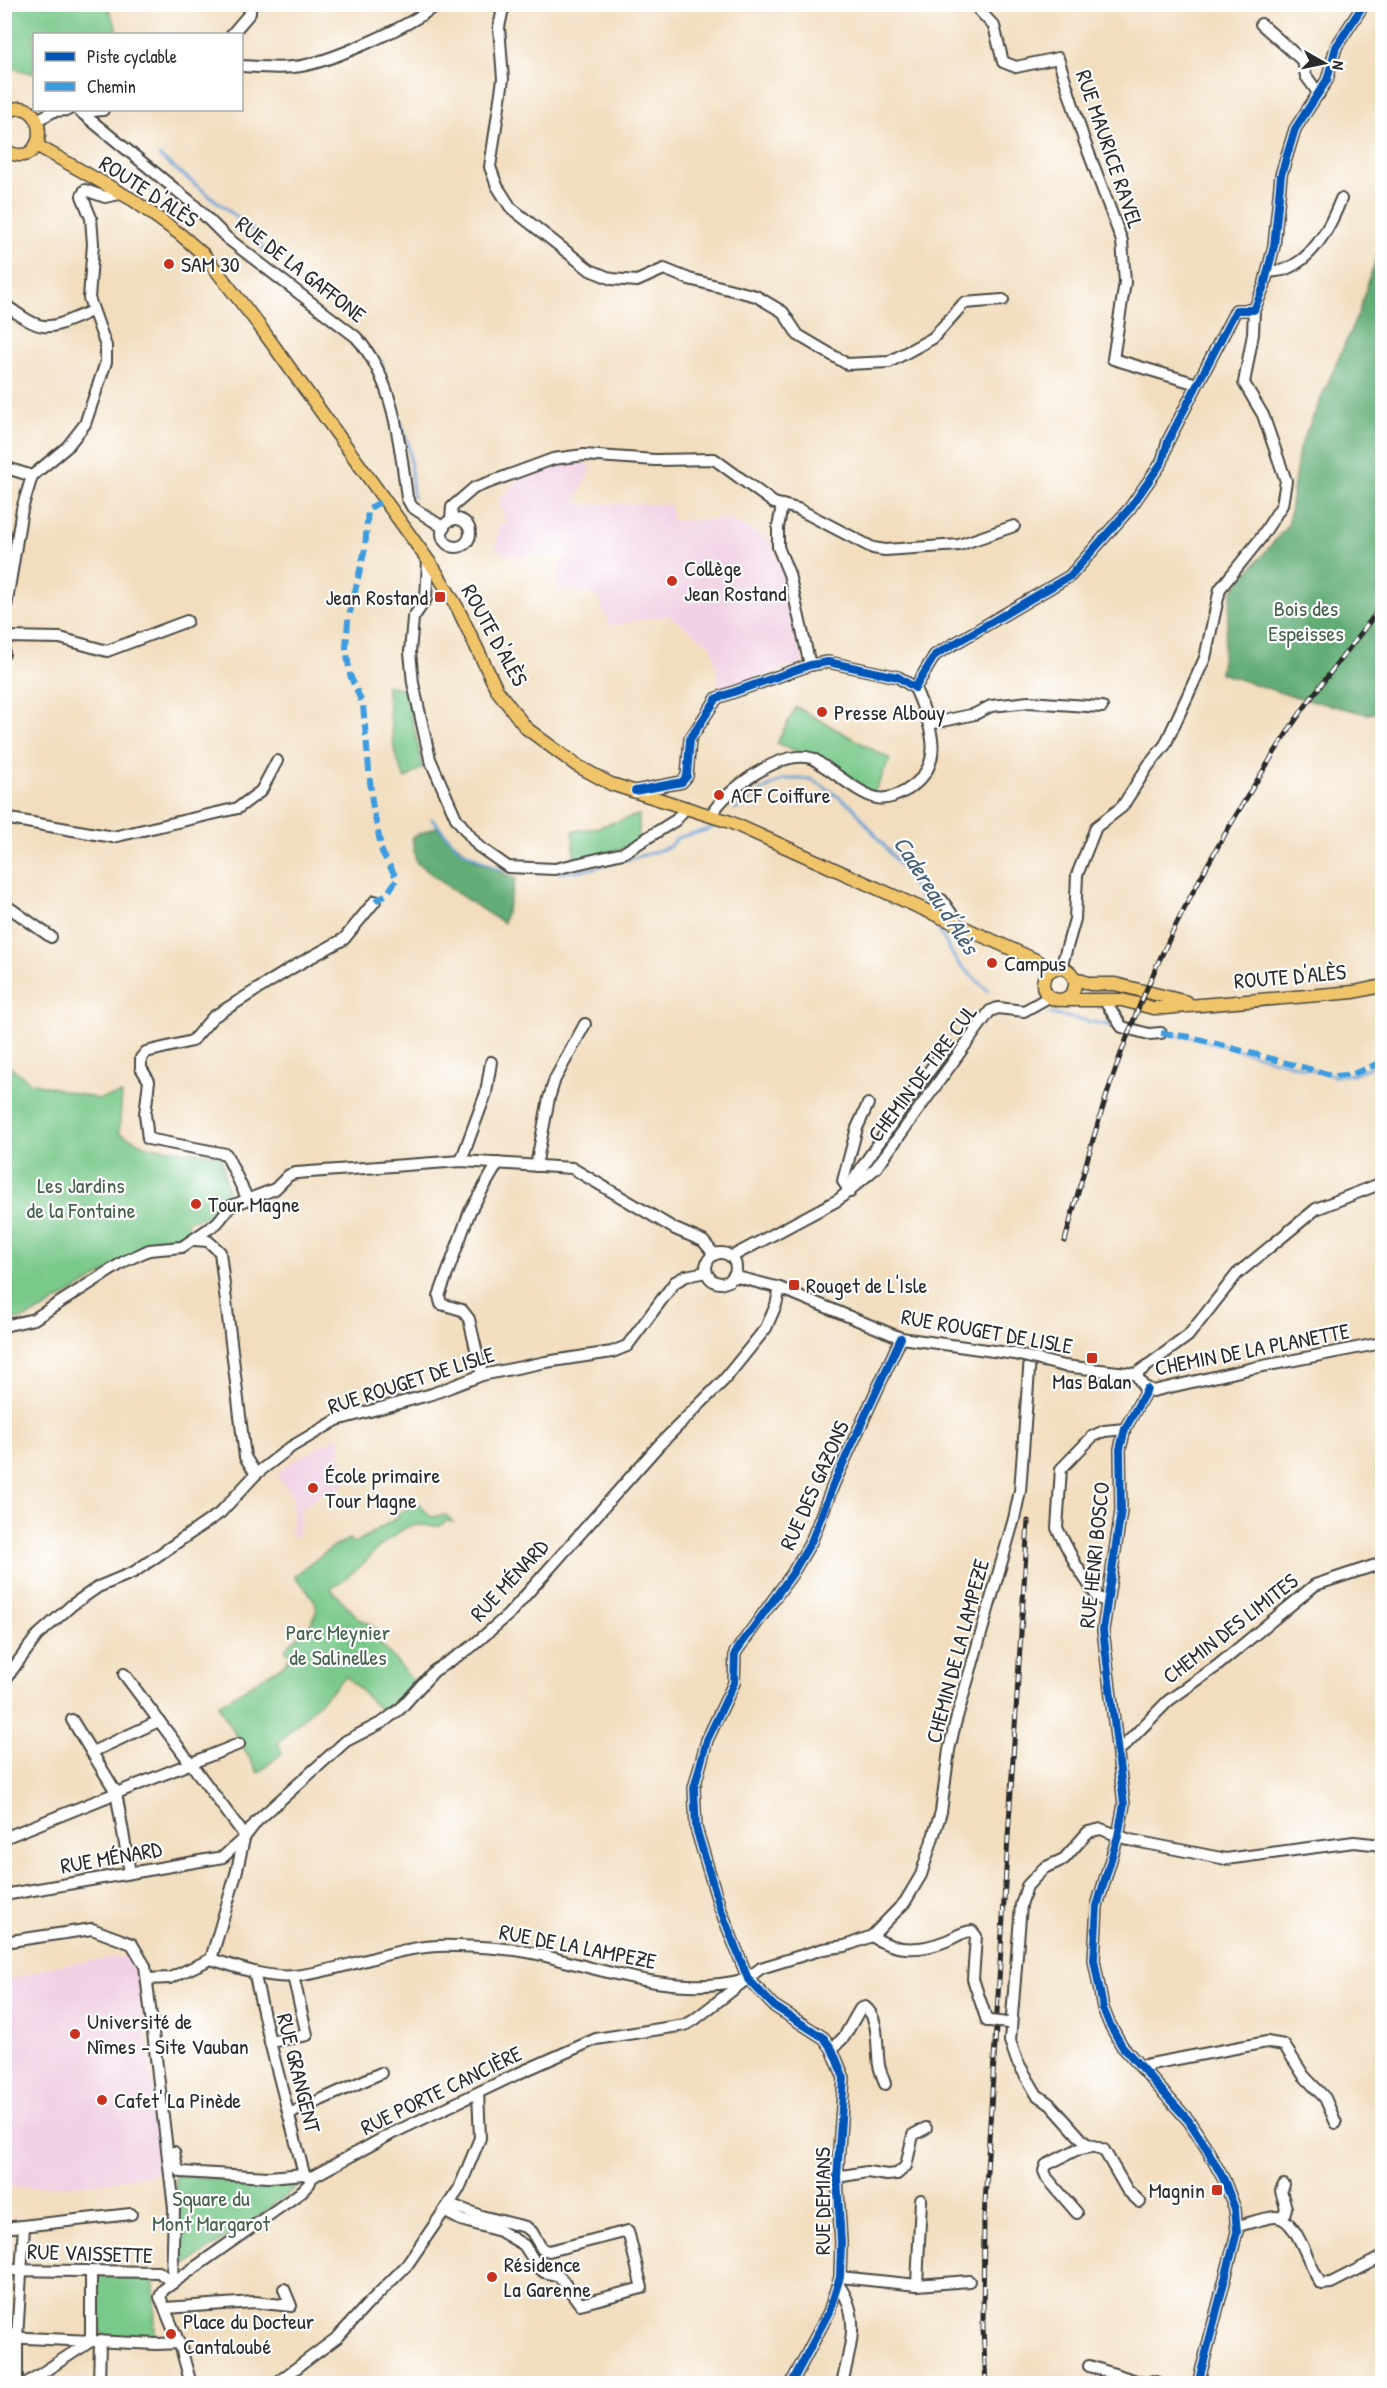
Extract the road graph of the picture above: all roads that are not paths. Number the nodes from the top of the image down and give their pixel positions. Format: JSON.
{"nodes":[{"id":1,"x":250,"y":4,"type":"edge"},
{"id":2,"x":437,"y":4,"type":"edge"},
{"id":3,"x":504,"y":4,"type":"edge"},
{"id":4,"x":977,"y":4,"type":"edge"},
{"id":5,"x":1364,"y":4,"type":"edge"},
{"id":6,"x":1261,"y":24,"type":"dead end"},
{"id":7,"x":233,"y":33,"type":"edge"},
{"id":8,"x":243,"y":66,"type":"edge"},
{"id":9,"x":1319,"y":94,"type":"junction"},
{"id":10,"x":74,"y":111,"type":"edge"},
{"id":11,"x":4,"y":114,"type":"edge"},
{"id":12,"x":37,"y":120,"type":"junction"},
{"id":13,"x":36,"y":145,"type":"junction"},
{"id":14,"x":4,"y":150,"type":"edge"},
{"id":15,"x":120,"y":194,"type":"junction"},
{"id":16,"x":1341,"y":199,"type":"dead end"},
{"id":17,"x":1268,"y":272,"type":"junction"},
{"id":18,"x":1003,"y":300,"type":"dead end"},
{"id":19,"x":4,"y":304,"type":"edge"},
{"id":20,"x":1254,"y":310,"type":"junction"},
{"id":21,"x":92,"y":311,"type":"junction"},
{"id":22,"x":1197,"y":384,"type":"junction"},
{"id":23,"x":4,"y":467,"type":"edge"},
{"id":24,"x":32,"y":476,"type":"junction"},
{"id":25,"x":782,"y":505,"type":"junction"},
{"id":26,"x":1014,"y":526,"type":"dead end"},
{"id":27,"x":428,"y":561,"type":"junction"},
{"id":28,"x":4,"y":619,"type":"edge"},
{"id":29,"x":187,"y":621,"type":"dead end"},
{"id":30,"x":4,"y":637,"type":"edge"},
{"id":31,"x":4,"y":648,"type":"edge"},
{"id":32,"x":4,"y":654,"type":"edge"},
{"id":33,"x":810,"y":665,"type":"junction"},
{"id":34,"x":915,"y":688,"type":"junction"},
{"id":35,"x":1102,"y":707,"type":"dead end"},
{"id":36,"x":929,"y":723,"type":"junction"},
{"id":37,"x":277,"y":761,"type":"dead end"},
{"id":38,"x":635,"y":791,"type":"junction"},
{"id":39,"x":686,"y":807,"type":"junction"},
{"id":40,"x":711,"y":815,"type":"junction"},
{"id":41,"x":4,"y":818,"type":"edge"},
{"id":42,"x":942,"y":900,"type":"dead end"},
{"id":43,"x":375,"y":901,"type":"dead end"},
{"id":44,"x":4,"y":904,"type":"edge"},
{"id":45,"x":955,"y":924,"type":"junction"},
{"id":46,"x":51,"y":938,"type":"dead end"},
{"id":47,"x":1056,"y":970,"type":"junction"},
{"id":48,"x":1075,"y":978,"type":"junction"},
{"id":49,"x":1383,"y":986,"type":"edge"},
{"id":50,"x":1049,"y":997,"type":"junction"},
{"id":51,"x":1064,"y":1000,"type":"junction"},
{"id":52,"x":1104,"y":1000,"type":"junction"},
{"id":53,"x":1200,"y":1005,"type":"junction"},
{"id":54,"x":585,"y":1024,"type":"dead end"},
{"id":55,"x":1161,"y":1034,"type":"dead end"},
{"id":56,"x":948,"y":1046,"type":"dead end"},
{"id":57,"x":491,"y":1062,"type":"dead end"},
{"id":58,"x":868,"y":1104,"type":"dead end"},
{"id":59,"x":461,"y":1161,"type":"junction"},
{"id":60,"x":498,"y":1163,"type":"junction"},
{"id":61,"x":536,"y":1166,"type":"junction"},
{"id":62,"x":1383,"y":1183,"type":"edge"},
{"id":63,"x":850,"y":1191,"type":"junction"},
{"id":64,"x":248,"y":1200,"type":"junction"},
{"id":65,"x":194,"y":1240,"type":"junction"},
{"id":66,"x":714,"y":1254,"type":"junction"},
{"id":67,"x":731,"y":1257,"type":"junction"},
{"id":68,"x":706,"y":1272,"type":"junction"},
{"id":69,"x":733,"y":1276,"type":"junction"},
{"id":70,"x":780,"y":1288,"type":"junction"},
{"id":71,"x":4,"y":1326,"type":"edge"},
{"id":72,"x":901,"y":1338,"type":"junction"},
{"id":73,"x":1383,"y":1343,"type":"edge"},
{"id":74,"x":1030,"y":1357,"type":"junction"},
{"id":75,"x":1136,"y":1374,"type":"junction"},
{"id":76,"x":483,"y":1375,"type":"junction"},
{"id":77,"x":1147,"y":1389,"type":"junction"},
{"id":78,"x":1125,"y":1430,"type":"junction"},
{"id":79,"x":256,"y":1474,"type":"junction"},
{"id":80,"x":1383,"y":1563,"type":"edge"},
{"id":81,"x":1106,"y":1601,"type":"junction"},
{"id":82,"x":124,"y":1674,"type":"dead end"},
{"id":83,"x":4,"y":1681,"type":"edge"},
{"id":84,"x":72,"y":1720,"type":"dead end"},
{"id":85,"x":159,"y":1721,"type":"junction"},
{"id":86,"x":240,"y":1744,"type":"dead end"},
{"id":87,"x":1118,"y":1748,"type":"junction"},
{"id":88,"x":92,"y":1752,"type":"junction"},
{"id":89,"x":190,"y":1763,"type":"junction"},
{"id":90,"x":116,"y":1792,"type":"junction"},
{"id":91,"x":1118,"y":1836,"type":"junction"},
{"id":92,"x":244,"y":1837,"type":"junction"},
{"id":93,"x":4,"y":1838,"type":"edge"},
{"id":94,"x":1383,"y":1845,"type":"edge"},
{"id":95,"x":223,"y":1857,"type":"junction"},
{"id":96,"x":239,"y":1861,"type":"junction"},
{"id":97,"x":130,"y":1873,"type":"junction"},
{"id":98,"x":4,"y":1895,"type":"edge"},
{"id":99,"x":872,"y":1936,"type":"junction"},
{"id":100,"x":4,"y":1942,"type":"edge"},
{"id":101,"x":211,"y":1959,"type":"junction"},
{"id":102,"x":254,"y":1972,"type":"junction"},
{"id":103,"x":293,"y":1976,"type":"junction"},
{"id":104,"x":147,"y":1979,"type":"junction"},
{"id":105,"x":748,"y":1979,"type":"junction"},
{"id":106,"x":1010,"y":2023,"type":"junction"},
{"id":107,"x":270,"y":2042,"type":"junction"},
{"id":108,"x":832,"y":2049,"type":"junction"},
{"id":109,"x":1140,"y":2066,"type":"junction"},
{"id":110,"x":157,"y":2067,"type":"junction"},
{"id":111,"x":381,"y":2073,"type":"dead end"},
{"id":112,"x":885,"y":2084,"type":"dead end"},
{"id":113,"x":477,"y":2093,"type":"junction"},
{"id":114,"x":289,"y":2114,"type":"junction"},
{"id":115,"x":1336,"y":2123,"type":"dead end"},
{"id":116,"x":926,"y":2128,"type":"dead end"},
{"id":117,"x":1091,"y":2147,"type":"junction"},
{"id":118,"x":308,"y":2176,"type":"junction"},
{"id":119,"x":837,"y":2177,"type":"junction"},
{"id":120,"x":1284,"y":2185,"type":"dead end"},
{"id":121,"x":921,"y":2200,"type":"dead end"},
{"id":122,"x":1140,"y":2202,"type":"dead end"},
{"id":123,"x":447,"y":2208,"type":"junction"},
{"id":124,"x":1077,"y":2213,"type":"dead end"},
{"id":125,"x":131,"y":2214,"type":"dead end"},
{"id":126,"x":1283,"y":2218,"type":"junction"},
{"id":127,"x":24,"y":2226,"type":"junction"},
{"id":128,"x":1238,"y":2226,"type":"junction"},
{"id":129,"x":4,"y":2228,"type":"edge"},
{"id":130,"x":1383,"y":2257,"type":"edge"},
{"id":131,"x":4,"y":2270,"type":"edge"},
{"id":132,"x":22,"y":2271,"type":"junction"},
{"id":133,"x":92,"y":2272,"type":"junction"},
{"id":134,"x":839,"y":2281,"type":"junction"},
{"id":135,"x":969,"y":2281,"type":"dead end"},
{"id":136,"x":172,"y":2283,"type":"junction"},
{"id":137,"x":917,"y":2285,"type":"junction"},
{"id":138,"x":284,"y":2289,"type":"dead end"},
{"id":139,"x":165,"y":2308,"type":"junction"},
{"id":140,"x":4,"y":2337,"type":"edge"},
{"id":141,"x":17,"y":2338,"type":"junction"},
{"id":142,"x":96,"y":2341,"type":"junction"},
{"id":143,"x":179,"y":2343,"type":"junction"},
{"id":144,"x":1089,"y":2367,"type":"dead end"},
{"id":145,"x":17,"y":2384,"type":"edge"},
{"id":146,"x":25,"y":2384,"type":"edge"},
{"id":147,"x":99,"y":2384,"type":"edge"},
{"id":148,"x":191,"y":2384,"type":"edge"},
{"id":149,"x":275,"y":2384,"type":"edge"},
{"id":150,"x":790,"y":2384,"type":"edge"},
{"id":151,"x":842,"y":2384,"type":"edge"},
{"id":152,"x":1146,"y":2384,"type":"edge"},
{"id":153,"x":1161,"y":2384,"type":"edge"},
{"id":154,"x":1198,"y":2384,"type":"edge"}],
"edges":[{"from":1,"to":7,"type":"street"},
{"from":2,"to":8,"type":"street"},
{"from":3,"to":18,"type":"street"},
{"from":4,"to":22,"type":"street","name":"RUE MAURICE RAVEL"},
{"from":5,"to":9,"type":"street"},
{"from":6,"to":9,"type":"street"},
{"from":9,"to":17,"type":"street"},
{"from":10,"to":12,"type":"street"},
{"from":10,"to":25,"type":"street","name":"RUE DE LA GAFFONE"},
{"from":11,"to":12,"type":"main road"},
{"from":12,"to":13,"type":"main road"},
{"from":13,"to":14,"type":"main road"},
{"from":13,"to":15,"type":"main road","name":"ROUTE D'ALÈS"},
{"from":15,"to":21,"type":"street"},
{"from":15,"to":27,"type":"main road","name":"ROUTE D'ALÈS"},
{"from":16,"to":17,"type":"street"},
{"from":17,"to":20,"type":"street"},
{"from":19,"to":21,"type":"street"},
{"from":20,"to":22,"type":"street"},
{"from":20,"to":47,"type":"street"},
{"from":21,"to":24,"type":"street"},
{"from":22,"to":34,"type":"street"},
{"from":23,"to":24,"type":"street"},
{"from":24,"to":28,"type":"street"},
{"from":25,"to":26,"type":"street"},
{"from":25,"to":33,"type":"street"},
{"from":27,"to":38,"type":"main road","name":"ROUTE D'ALÈS"},
{"from":27,"to":39,"type":"street"},
{"from":29,"to":30,"type":"street"},
{"from":31,"to":32,"type":"street"},
{"from":33,"to":34,"type":"street"},
{"from":33,"to":38,"type":"street"},
{"from":34,"to":36,"type":"street"},
{"from":35,"to":36,"type":"street"},
{"from":36,"to":40,"type":"street"},
{"from":37,"to":41,"type":"street"},
{"from":38,"to":39,"type":"main road","name":"ROUTE D'ALÈS"},
{"from":39,"to":40,"type":"main road","name":"ROUTE D'ALÈS"},
{"from":40,"to":45,"type":"main road","name":"ROUTE D'ALÈS"},
{"from":42,"to":45,"type":"street"},
{"from":43,"to":64,"type":"street"},
{"from":44,"to":46,"type":"street"},
{"from":45,"to":47,"type":"main road","name":"ROUTE D'ALÈS"},
{"from":47,"to":48,"type":"main road"},
{"from":47,"to":50,"type":"main road"},
{"from":48,"to":51,"type":"main road"},
{"from":48,"to":53,"type":"main road","name":"ROUTE D'ALÈS"},
{"from":49,"to":53,"type":"main road","name":"ROUTE D'ALÈS"},
{"from":50,"to":51,"type":"main road"},
{"from":50,"to":63,"type":"street","name":"CHEMIN DE TIRE CUL"},
{"from":51,"to":52,"type":"main road","name":"ROUTE D'ALÈS"},
{"from":52,"to":53,"type":"main road","name":"ROUTE D'ALÈS"},
{"from":52,"to":55,"type":"street"},
{"from":54,"to":61,"type":"street"},
{"from":56,"to":63,"type":"street"},
{"from":57,"to":59,"type":"street"},
{"from":58,"to":63,"type":"street"},
{"from":59,"to":60,"type":"street"},
{"from":59,"to":64,"type":"street"},
{"from":60,"to":61,"type":"street"},
{"from":60,"to":76,"type":"street"},
{"from":61,"to":66,"type":"street"},
{"from":62,"to":75,"type":"street"},
{"from":63,"to":67,"type":"street","name":"CHEMIN DE TIRE CUL"},
{"from":64,"to":65,"type":"street"},
{"from":65,"to":71,"type":"street"},
{"from":65,"to":79,"type":"street"},
{"from":66,"to":67,"type":"street"},
{"from":66,"to":68,"type":"street"},
{"from":67,"to":69,"type":"street"},
{"from":68,"to":69,"type":"street"},
{"from":68,"to":76,"type":"street","name":"RUE ROUGET DE LISLE"},
{"from":69,"to":70,"type":"street","name":"RUE ROUGET DE LISLE"},
{"from":70,"to":72,"type":"street","name":"RUE ROUGET DE LISLE"},
{"from":70,"to":92,"type":"street","name":"RUE MÉNARD"},
{"from":72,"to":74,"type":"street","name":"RUE ROUGET DE LISLE","bridge":true},
{"from":72,"to":105,"type":"street","name":"RUE DES GAZONS"},
{"from":73,"to":77,"type":"street","name":"CHEMIN DE LA PLANETTE"},
{"from":74,"to":75,"type":"street","name":"RUE ROUGET DE LISLE","bridge":true},
{"from":74,"to":99,"type":"street","name":"CHEMIN DE LA LAMPEZE"},
{"from":75,"to":77,"type":"street","name":"CHEMIN DE LA PLANETTE"},
{"from":76,"to":79,"type":"street","name":"RUE ROUGET DE LISLE"},
{"from":77,"to":78,"type":"street","name":"RUE HENRI BOSCO"},
{"from":78,"to":81,"type":"street","name":"RUE HENRI BOSCO"},
{"from":78,"to":81,"type":"street"},
{"from":79,"to":83,"type":"street","name":"RUE ROUGET DE LISLE"},
{"from":80,"to":87,"type":"street","name":"CHEMIN DES LIMITES"},
{"from":81,"to":87,"type":"street","name":"RUE HENRI BOSCO"},
{"from":82,"to":85,"type":"street"},
{"from":84,"to":88,"type":"street"},
{"from":85,"to":88,"type":"street"},
{"from":85,"to":89,"type":"street"},
{"from":86,"to":89,"type":"street"},
{"from":87,"to":91,"type":"street","name":"RUE HENRI BOSCO"},
{"from":88,"to":90,"type":"street"},
{"from":89,"to":90,"type":"street"},
{"from":89,"to":92,"type":"street"},
{"from":90,"to":93,"type":"street"},
{"from":90,"to":97,"type":"street"},
{"from":91,"to":94,"type":"street"},
{"from":91,"to":106,"type":"street"},
{"from":91,"to":109,"type":"street"},
{"from":92,"to":95,"type":"street","name":"RUE MÉNARD"},
{"from":92,"to":96,"type":"street"},
{"from":95,"to":96,"type":"street","name":"RUE MÉNARD"},
{"from":95,"to":97,"type":"street","name":"RUE MÉNARD"},
{"from":96,"to":101,"type":"street"},
{"from":97,"to":98,"type":"street","name":"RUE MÉNARD"},
{"from":99,"to":105,"type":"street"},
{"from":99,"to":106,"type":"street","bridge":true},
{"from":100,"to":104,"type":"street"},
{"from":101,"to":102,"type":"street","name":"RUE DE LA LAMPEZE"},
{"from":101,"to":104,"type":"street"},
{"from":102,"to":103,"type":"street","name":"RUE DE LA LAMPEZE"},
{"from":102,"to":107,"type":"street","name":"RUE GRANGENT"},
{"from":103,"to":105,"type":"street","name":"RUE DE LA LAMPEZE"},
{"from":103,"to":107,"type":"street"},
{"from":104,"to":110,"type":"street"},
{"from":105,"to":108,"type":"street","name":"RUE DEMIANS"},
{"from":105,"to":113,"type":"street","name":"RUE PORTE CANCIÈRE"},
{"from":106,"to":117,"type":"street"},
{"from":107,"to":114,"type":"street","name":"RUE GRANGENT"},
{"from":108,"to":112,"type":"street"},
{"from":108,"to":119,"type":"street","name":"RUE DEMIANS"},
{"from":109,"to":115,"type":"street"},
{"from":109,"to":128,"type":"street"},
{"from":110,"to":118,"type":"street"},
{"from":110,"to":136,"type":"street"},
{"from":111,"to":114,"type":"street"},
{"from":113,"to":118,"type":"street","name":"RUE PORTE CANCIÈRE"},
{"from":113,"to":123,"type":"street"},
{"from":114,"to":118,"type":"street","name":"RUE GRANGENT"},
{"from":116,"to":119,"type":"street"},
{"from":117,"to":122,"type":"street"},
{"from":117,"to":124,"type":"street"},
{"from":118,"to":136,"type":"street","name":"RUE PORTE CANCIÈRE"},
{"from":119,"to":134,"type":"street","name":"RUE DEMIANS"},
{"from":120,"to":126,"type":"street"},
{"from":121,"to":137,"type":"street"},
{"from":123,"to":123,"type":"street"},
{"from":123,"to":149,"type":"street"},
{"from":125,"to":127,"type":"street"},
{"from":126,"to":128,"type":"street"},
{"from":126,"to":130,"type":"street"},
{"from":127,"to":129,"type":"street"},
{"from":127,"to":132,"type":"street"},
{"from":128,"to":154,"type":"street"},
{"from":131,"to":132,"type":"street","name":"RUE VAISSETTE"},
{"from":132,"to":133,"type":"street","name":"RUE VAISSETTE"},
{"from":132,"to":141,"type":"street"},
{"from":133,"to":136,"type":"street","name":"RUE VAISSETTE"},
{"from":133,"to":142,"type":"street"},
{"from":134,"to":137,"type":"street"},
{"from":134,"to":150,"type":"street","name":"RUE DEMIANS"},
{"from":134,"to":151,"type":"street"},
{"from":135,"to":137,"type":"street"},
{"from":136,"to":139,"type":"street"},
{"from":138,"to":139,"type":"street"},
{"from":139,"to":143,"type":"street"},
{"from":140,"to":141,"type":"street"},
{"from":141,"to":142,"type":"street"},
{"from":141,"to":145,"type":"street"},
{"from":142,"to":143,"type":"street"},
{"from":142,"to":146,"type":"street"},
{"from":142,"to":147,"type":"street"},
{"from":143,"to":148,"type":"street"},
{"from":144,"to":152,"type":"street"},
{"from":152,"to":153,"type":"street"}]}
